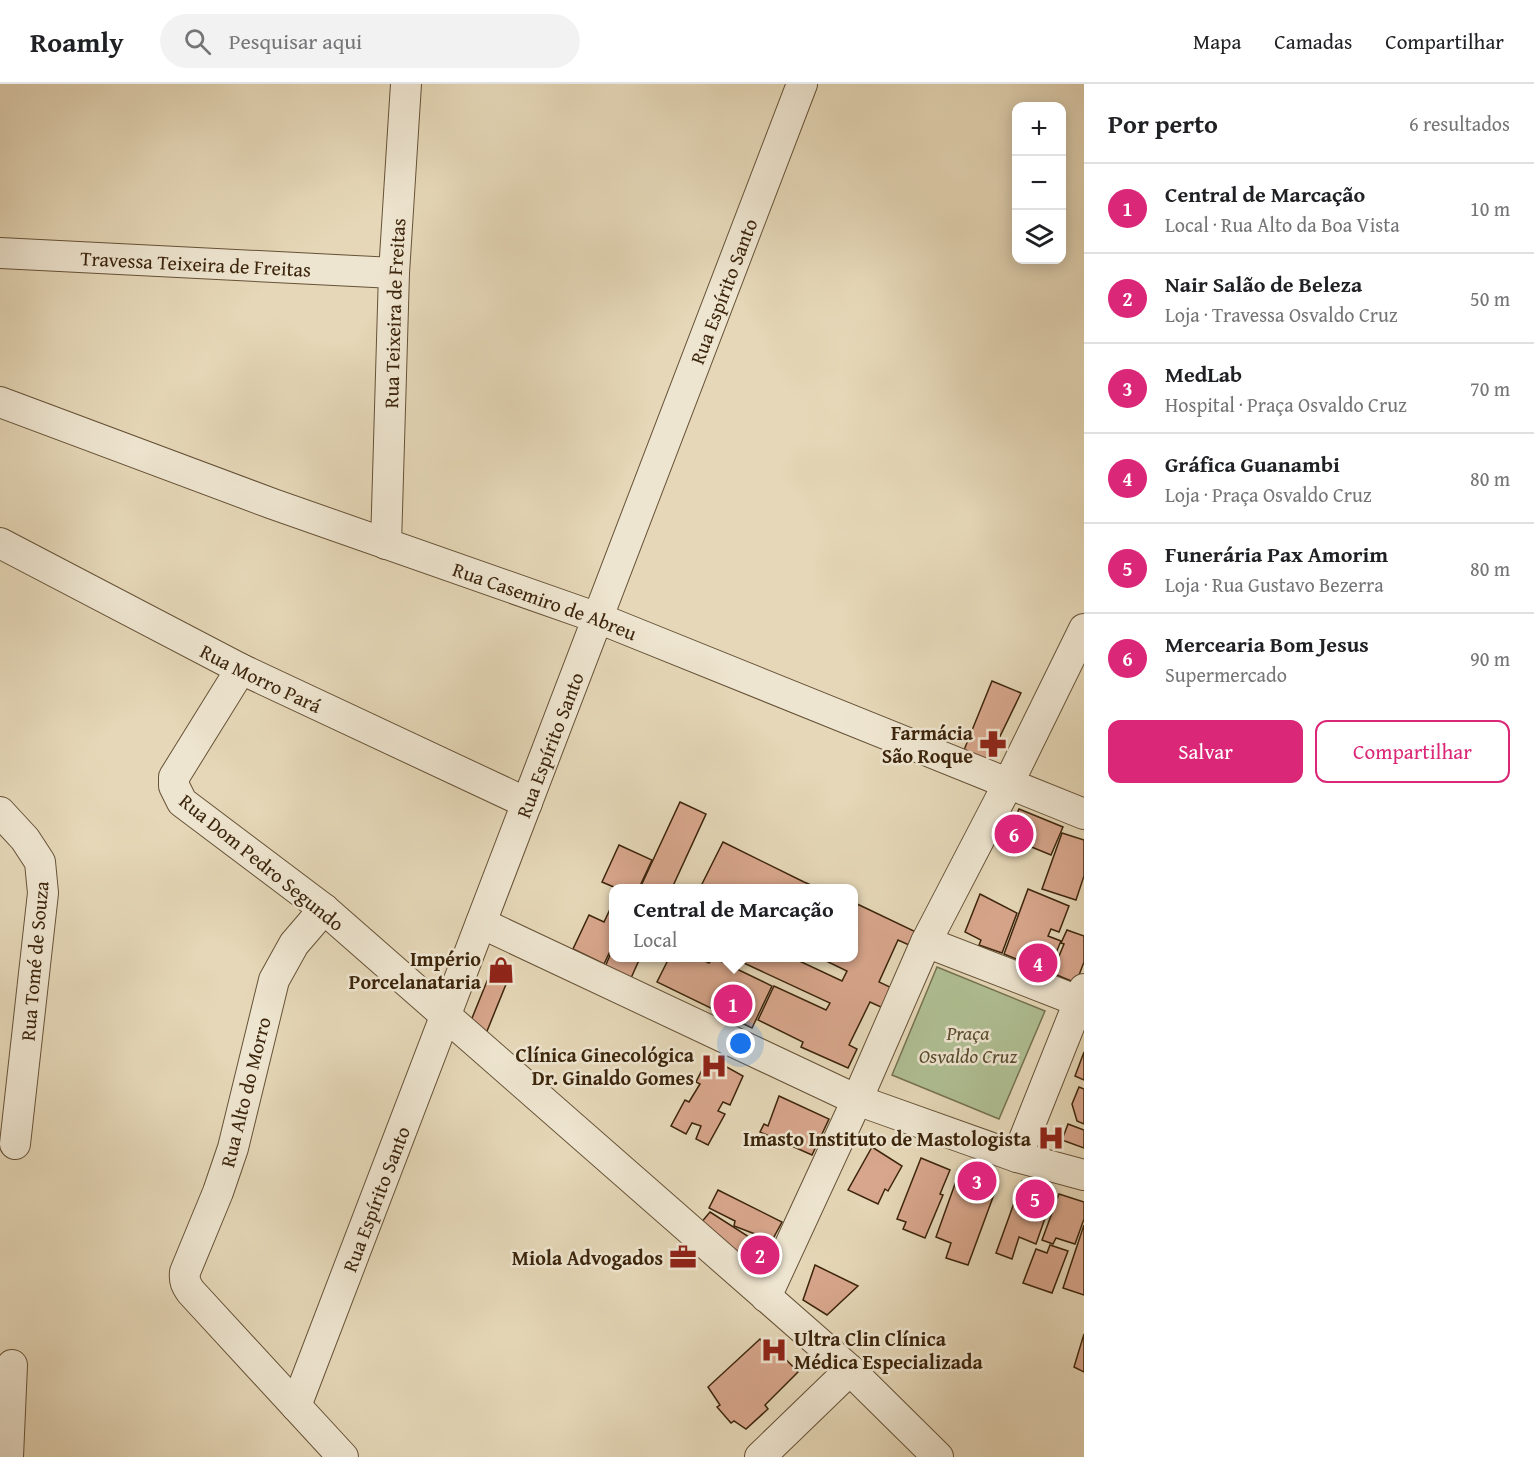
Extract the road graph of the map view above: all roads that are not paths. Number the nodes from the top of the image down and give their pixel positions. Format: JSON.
{"nodes":[{"id":1,"x":406,"y":84,"type":"edge"},
{"id":2,"x":802,"y":84,"type":"edge"},
{"id":3,"x":0,"y":253,"type":"edge"},
{"id":4,"x":394,"y":273,"type":"junction"},
{"id":5,"x":0,"y":402,"type":"edge"},
{"id":6,"x":0,"y":543,"type":"edge"},
{"id":7,"x":386,"y":544,"type":"junction"},
{"id":8,"x":598,"y":618,"type":"junction"},
{"id":9,"x":1084,"y":629,"type":"edge"},
{"id":10,"x":241,"y":669,"type":"junction"},
{"id":11,"x":1008,"y":784,"type":"junction"},
{"id":12,"x":527,"y":803,"type":"junction"},
{"id":13,"x":0,"y":812,"type":"edge"},
{"id":14,"x":1084,"y":814,"type":"edge"},
{"id":15,"x":324,"y":909,"type":"junction"},
{"id":16,"x":481,"y":923,"type":"junction"},
{"id":17,"x":926,"y":942,"type":"junction"},
{"id":18,"x":1081,"y":995,"type":"edge"},
{"id":19,"x":445,"y":1018,"type":"junction"},
{"id":20,"x":13,"y":1052,"type":"edge"},
{"id":21,"x":857,"y":1100,"type":"junction"},
{"id":22,"x":15,"y":1144,"type":"dead end"},
{"id":23,"x":1017,"y":1157,"type":"junction"},
{"id":24,"x":1084,"y":1175,"type":"edge"},
{"id":25,"x":766,"y":1297,"type":"junction"},
{"id":26,"x":12,"y":1365,"type":"dead end"},
{"id":27,"x":850,"y":1370,"type":"junction"},
{"id":28,"x":296,"y":1406,"type":"junction"},
{"id":29,"x":8,"y":1457,"type":"edge"},
{"id":30,"x":343,"y":1457,"type":"edge"},
{"id":31,"x":760,"y":1457,"type":"edge"},
{"id":32,"x":938,"y":1457,"type":"edge"}],
"edges":[{"from":1,"to":4,"type":"street","name":"Rua Teixeira de Freitas"},
{"from":2,"to":8,"type":"street","name":"Rua Espírito Santo"},
{"from":3,"to":4,"type":"street","name":"Travessa Teixeira de Freitas"},
{"from":4,"to":7,"type":"street","name":"Rua Teixeira de Freitas"},
{"from":5,"to":7,"type":"street","name":"Rua Casemiro de Abreu"},
{"from":6,"to":10,"type":"street","name":"Rua Morro Pará"},
{"from":7,"to":8,"type":"street","name":"Rua Casemiro de Abreu"},
{"from":8,"to":11,"type":"street","name":"Rua Casemiro de Abreu"},
{"from":8,"to":12,"type":"street","name":"Rua Espírito Santo"},
{"from":9,"to":11,"type":"street"},
{"from":10,"to":12,"type":"street","name":"Rua Morro Pará"},
{"from":10,"to":15,"type":"street","name":"Rua Dom Pedro Segundo"},
{"from":11,"to":14,"type":"street","name":"Rua Casemiro de Abreu"},
{"from":11,"to":17,"type":"street"},
{"from":12,"to":16,"type":"street","name":"Rua Espírito Santo"},
{"from":13,"to":20,"type":"street","name":"Rua Tomé de Souza"},
{"from":15,"to":19,"type":"street","name":"Rua Dom Pedro Segundo"},
{"from":15,"to":28,"type":"street","name":"Rua Alto do Morro"},
{"from":16,"to":19,"type":"street","name":"Rua Espírito Santo"},
{"from":16,"to":21,"type":"street"},
{"from":17,"to":18,"type":"street"},
{"from":17,"to":21,"type":"street"},
{"from":18,"to":23,"type":"street"},
{"from":19,"to":25,"type":"street","name":"Rua Dom Pedro Segundo"},
{"from":19,"to":28,"type":"street","name":"Rua Espírito Santo"},
{"from":20,"to":22,"type":"street","name":"Rua Tomé de Souza"},
{"from":21,"to":23,"type":"street"},
{"from":21,"to":25,"type":"street"},
{"from":23,"to":24,"type":"street"},
{"from":25,"to":27,"type":"street","name":"Rua Dom Pedro Segundo"},
{"from":26,"to":29,"type":"street"},
{"from":27,"to":31,"type":"street"},
{"from":27,"to":32,"type":"street","name":"Rua Dom Pedro Segundo"},
{"from":28,"to":30,"type":"street"}]}
